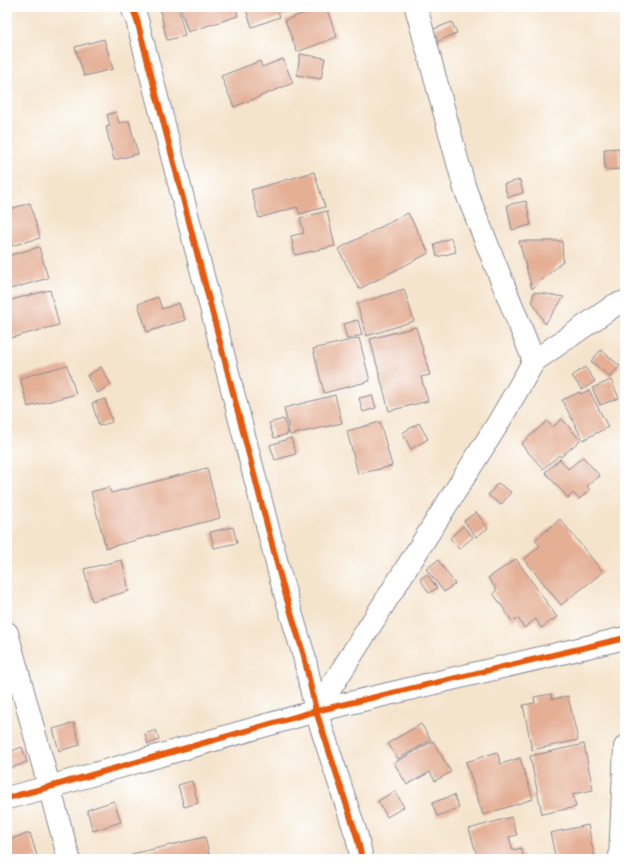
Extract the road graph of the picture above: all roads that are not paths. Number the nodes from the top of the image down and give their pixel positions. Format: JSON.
{"nodes":[{"id":1,"x":132,"y":7,"type":"edge"},
{"id":2,"x":416,"y":7,"type":"edge"},
{"id":3,"x":625,"y":302,"type":"edge"},
{"id":4,"x":534,"y":361,"type":"junction"},
{"id":5,"x":7,"y":634,"type":"edge"},
{"id":6,"x":625,"y":638,"type":"edge"},
{"id":7,"x":316,"y":711,"type":"junction"},
{"id":8,"x":625,"y":747,"type":"edge"},
{"id":9,"x":50,"y":787,"type":"junction"},
{"id":10,"x":7,"y":798,"type":"edge"},
{"id":11,"x":68,"y":859,"type":"edge"},
{"id":12,"x":362,"y":859,"type":"edge"},
{"id":13,"x":620,"y":859,"type":"edge"}],
"edges":[{"from":1,"to":7,"type":"street"},
{"from":2,"to":4,"type":"street"},
{"from":3,"to":4,"type":"street"},
{"from":4,"to":7,"type":"street"},
{"from":5,"to":9,"type":"street"},
{"from":6,"to":7,"type":"street"},
{"from":7,"to":9,"type":"street"},
{"from":7,"to":12,"type":"street"},
{"from":8,"to":13,"type":"street"},
{"from":9,"to":10,"type":"street"},
{"from":9,"to":11,"type":"street"}]}
